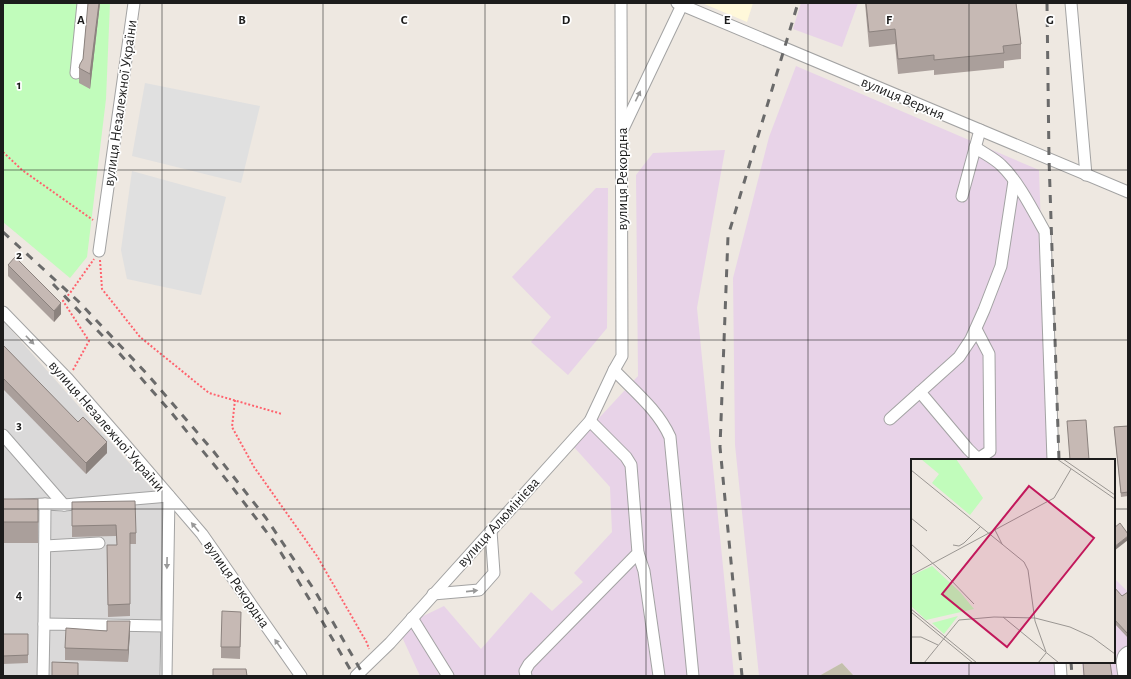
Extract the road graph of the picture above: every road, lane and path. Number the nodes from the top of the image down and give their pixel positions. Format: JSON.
{"nodes":[{"id":1,"x":83,"y":3,"type":"edge"},
{"id":2,"x":134,"y":3,"type":"edge"},
{"id":3,"x":621,"y":3,"type":"edge"},
{"id":4,"x":1071,"y":3,"type":"edge"},
{"id":5,"x":680,"y":4,"type":"edge"},
{"id":6,"x":76,"y":73,"type":"dead end"},
{"id":7,"x":980,"y":130,"type":"junction"},
{"id":8,"x":622,"y":131,"type":"junction"},
{"id":9,"x":975,"y":147,"type":"junction"},
{"id":10,"x":3,"y":152,"type":"edge"},
{"id":11,"x":1086,"y":175,"type":"junction"},
{"id":12,"x":1014,"y":182,"type":"junction"},
{"id":13,"x":1128,"y":192,"type":"edge"},
{"id":14,"x":962,"y":196,"type":"dead end"},
{"id":15,"x":102,"y":226,"type":"junction"},
{"id":16,"x":99,"y":251,"type":"junction"},
{"id":17,"x":3,"y":312,"type":"edge"},
{"id":18,"x":976,"y":329,"type":"junction"},
{"id":19,"x":622,"y":356,"type":"joint"},
{"id":20,"x":614,"y":370,"type":"junction"},
{"id":21,"x":68,"y":379,"type":"junction"},
{"id":22,"x":920,"y":392,"type":"junction"},
{"id":23,"x":234,"y":400,"type":"junction"},
{"id":24,"x":282,"y":414,"type":"dead end"},
{"id":25,"x":890,"y":419,"type":"dead end"},
{"id":26,"x":590,"y":421,"type":"junction"},
{"id":27,"x":3,"y":435,"type":"edge"},
{"id":28,"x":1053,"y":459,"type":"edge"},
{"id":29,"x":169,"y":496,"type":"junction"},
{"id":30,"x":45,"y":504,"type":"junction"},
{"id":31,"x":64,"y":505,"type":"junction"},
{"id":32,"x":3,"y":506,"type":"edge"},
{"id":33,"x":491,"y":530,"type":"junction"},
{"id":34,"x":99,"y":543,"type":"dead end"},
{"id":35,"x":46,"y":546,"type":"junction"},
{"id":36,"x":638,"y":552,"type":"junction"},
{"id":37,"x":433,"y":594,"type":"junction"},
{"id":38,"x":412,"y":618,"type":"junction"},
{"id":39,"x":44,"y":624,"type":"junction"},
{"id":40,"x":166,"y":626,"type":"junction"},
{"id":41,"x":1128,"y":652,"type":"edge"},
{"id":42,"x":372,"y":660,"type":"junction"},
{"id":43,"x":1060,"y":663,"type":"edge"},
{"id":44,"x":43,"y":676,"type":"edge"},
{"id":45,"x":166,"y":676,"type":"edge"},
{"id":46,"x":301,"y":676,"type":"edge"},
{"id":47,"x":356,"y":676,"type":"edge"},
{"id":48,"x":448,"y":676,"type":"edge"},
{"id":49,"x":526,"y":676,"type":"edge"},
{"id":50,"x":659,"y":676,"type":"edge"},
{"id":51,"x":693,"y":676,"type":"edge"},
{"id":52,"x":1061,"y":676,"type":"edge"},
{"id":53,"x":1124,"y":676,"type":"edge"}],
"edges":[{"from":1,"to":6,"type":"street"},
{"from":2,"to":15,"type":"street","name":"вулиця Незалежної України"},
{"from":3,"to":8,"type":"street","name":"вулиця Рекордна"},
{"from":4,"to":11,"type":"street"},
{"from":5,"to":7,"type":"street","name":"вулиця Верхня"},
{"from":8,"to":5,"type":"street","one_way":true},
{"from":7,"to":9,"type":"street"},
{"from":7,"to":11,"type":"street","name":"вулиця Верхня"},
{"from":8,"to":19,"type":"street","name":"вулиця Рекордна"},
{"from":9,"to":12,"type":"street"},
{"from":9,"to":14,"type":"street"},
{"from":10,"to":15,"type":"path"},
{"from":11,"to":13,"type":"street","name":"вулиця Верхня"},
{"from":12,"to":18,"type":"street"},
{"from":12,"to":28,"type":"street"},
{"from":15,"to":16,"type":"street","name":"вулиця Незалежної України"},
{"from":16,"to":21,"type":"path"},
{"from":16,"to":23,"type":"path"},
{"from":17,"to":21,"type":"street","name":"вулиця Незалежної України","one_way":true},
{"from":18,"to":22,"type":"street"},
{"from":18,"to":22,"type":"street"},
{"from":19,"to":20,"type":"street","name":"вулиця Алюмінієва"},
{"from":20,"to":26,"type":"street","name":"вулиця Алюмінієва"},
{"from":20,"to":51,"type":"street"},
{"from":21,"to":29,"type":"street","name":"вулиця Незалежної України"},
{"from":22,"to":25,"type":"street"},
{"from":23,"to":24,"type":"path"},
{"from":23,"to":42,"type":"path"},
{"from":26,"to":33,"type":"street","name":"вулиця Алюмінієва"},
{"from":26,"to":36,"type":"street"},
{"from":27,"to":31,"type":"street"},
{"from":29,"to":31,"type":"street"},
{"from":29,"to":40,"type":"street","name":"вулиця Незалежної України","one_way":true},
{"from":46,"to":29,"type":"street","name":"вулиця Рекордна","one_way":true},
{"from":30,"to":31,"type":"street"},
{"from":30,"to":32,"type":"street"},
{"from":30,"to":35,"type":"street"},
{"from":33,"to":37,"type":"street","name":"вулиця Алюмінієва"},
{"from":37,"to":33,"type":"street","one_way":true},
{"from":34,"to":35,"type":"street"},
{"from":35,"to":39,"type":"street"},
{"from":36,"to":49,"type":"street"},
{"from":36,"to":50,"type":"street"},
{"from":37,"to":38,"type":"street","name":"вулиця Алюмінієва"},
{"from":38,"to":42,"type":"street","name":"вулиця Алюмінієва"},
{"from":38,"to":48,"type":"street"},
{"from":39,"to":40,"type":"street"},
{"from":39,"to":44,"type":"street"},
{"from":40,"to":45,"type":"street","name":"вулиця Незалежної України"},
{"from":41,"to":53,"type":"street"},
{"from":42,"to":47,"type":"street","name":"вулиця Алюмінієва"},
{"from":43,"to":52,"type":"street"}]}
